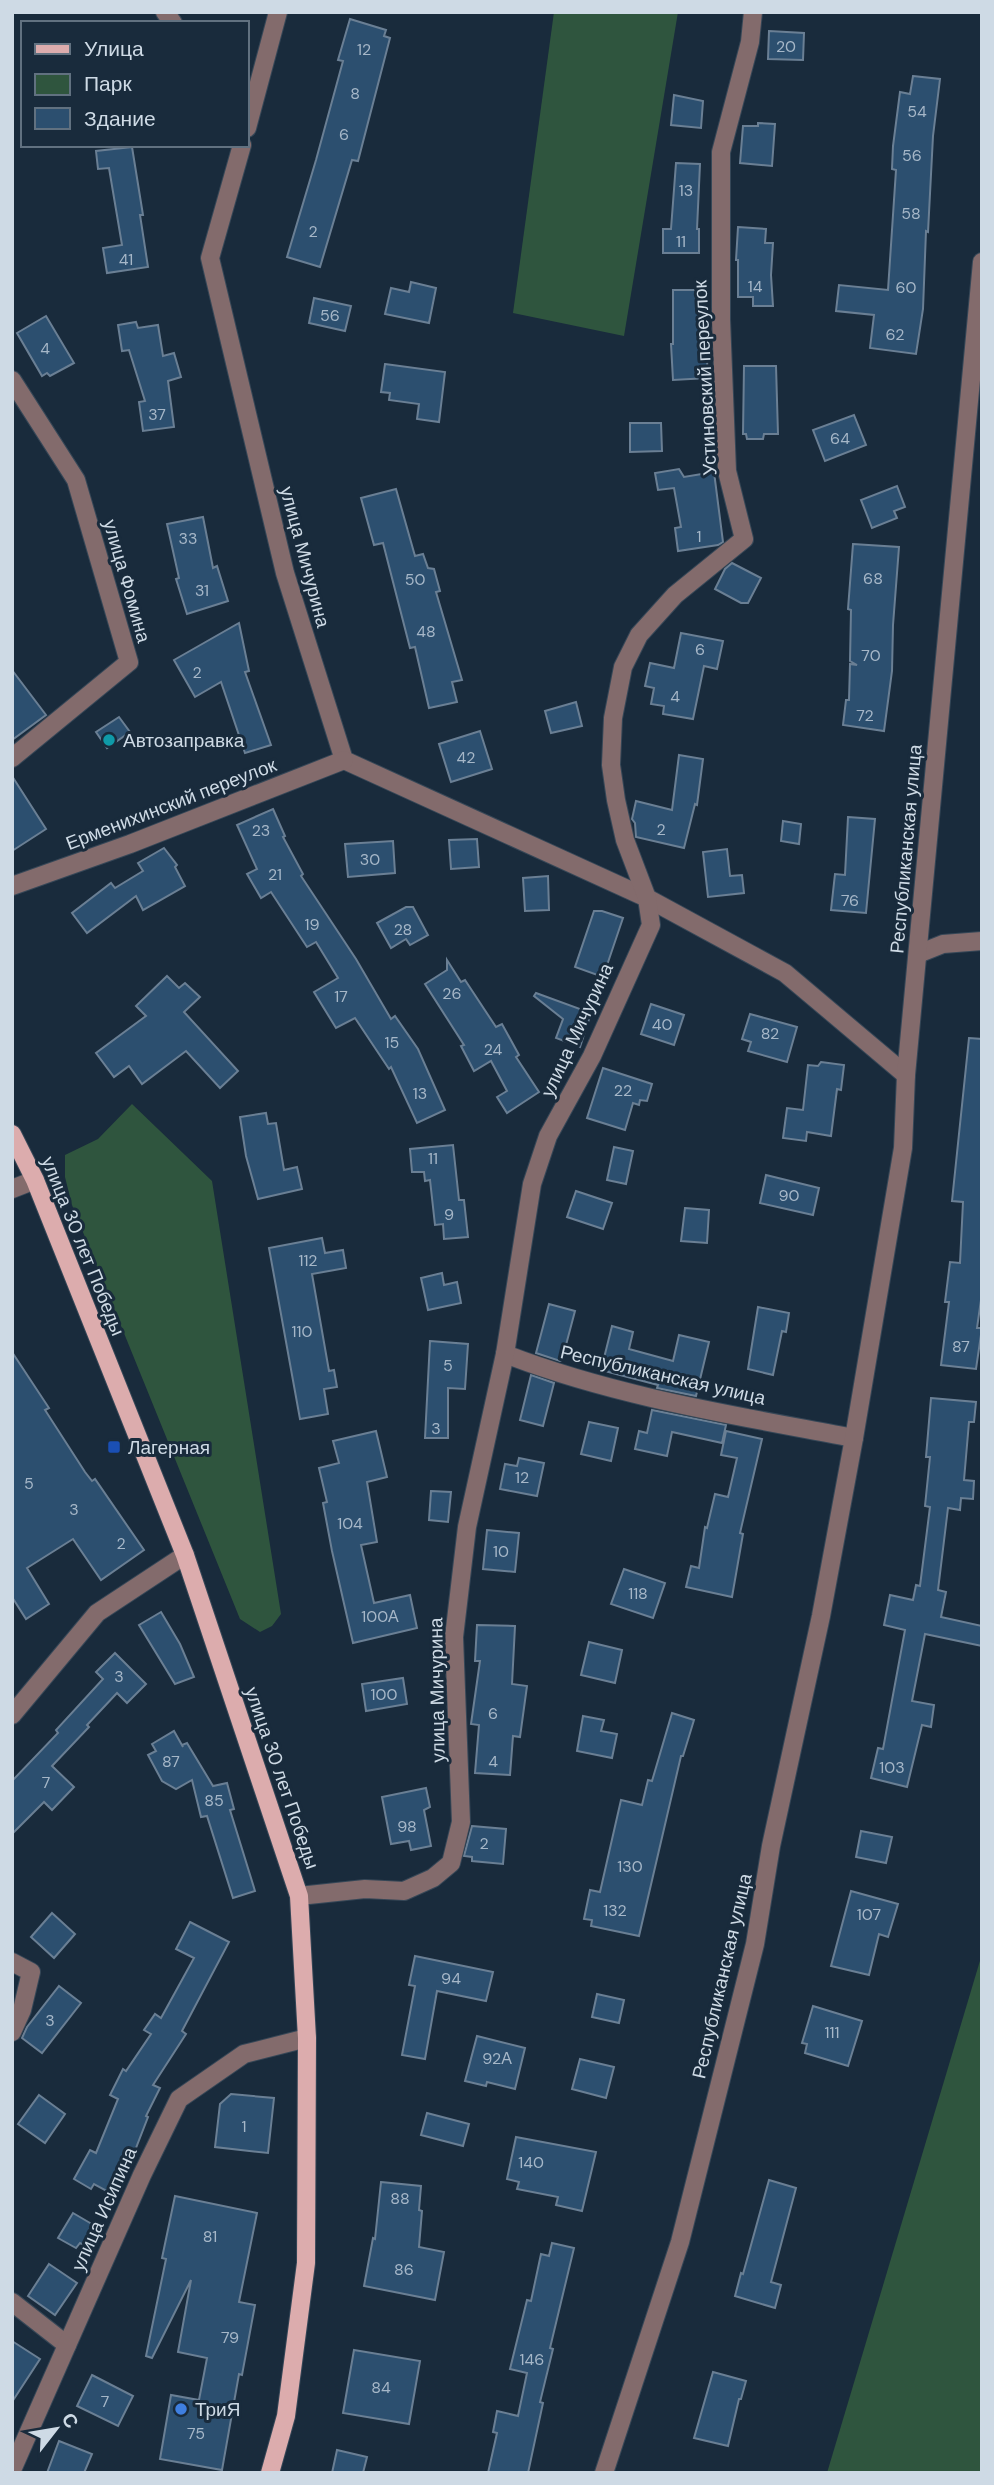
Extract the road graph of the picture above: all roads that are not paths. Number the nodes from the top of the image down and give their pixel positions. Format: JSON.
{"nodes":[{"id":1,"x":278,"y":12,"type":"edge"},
{"id":2,"x":753,"y":12,"type":"edge"},
{"id":3,"x":248,"y":118,"type":"edge"},
{"id":4,"x":241,"y":147,"type":"edge"},
{"id":5,"x":982,"y":262,"type":"edge"},
{"id":6,"x":12,"y":380,"type":"edge"},
{"id":7,"x":12,"y":758,"type":"edge"},
{"id":8,"x":344,"y":760,"type":"junction"},
{"id":9,"x":12,"y":886,"type":"edge"},
{"id":10,"x":647,"y":898,"type":"junction"},
{"id":11,"x":982,"y":941,"type":"edge"},
{"id":12,"x":918,"y":954,"type":"junction"},
{"id":13,"x":906,"y":1075,"type":"junction"},
{"id":14,"x":12,"y":1134,"type":"edge"},
{"id":15,"x":35,"y":1180,"type":"junction"},
{"id":16,"x":12,"y":1189,"type":"edge"},
{"id":17,"x":505,"y":1354,"type":"junction"},
{"id":18,"x":855,"y":1438,"type":"junction"},
{"id":19,"x":185,"y":1555,"type":"junction"},
{"id":20,"x":12,"y":1715,"type":"edge"},
{"id":21,"x":299,"y":1896,"type":"junction"},
{"id":22,"x":12,"y":1962,"type":"edge"},
{"id":23,"x":12,"y":2032,"type":"edge"},
{"id":24,"x":307,"y":2038,"type":"junction"},
{"id":25,"x":12,"y":2302,"type":"edge"},
{"id":26,"x":67,"y":2345,"type":"junction"},
{"id":27,"x":12,"y":2470,"type":"edge"},
{"id":28,"x":270,"y":2473,"type":"edge"},
{"id":29,"x":604,"y":2473,"type":"edge"}],
"edges":[{"from":1,"to":3,"type":"street"},
{"from":2,"to":10,"type":"street","name":"Устиновский переулок"},
{"from":4,"to":8,"type":"street","name":"улица Мичурина"},
{"from":5,"to":12,"type":"street","name":"Республиканская улица"},
{"from":6,"to":7,"type":"street","name":"улица Фомина"},
{"from":8,"to":9,"type":"street","name":"Ерменихинский переулок"},
{"from":8,"to":10,"type":"street"},
{"from":10,"to":13,"type":"street"},
{"from":10,"to":17,"type":"street","name":"улица Мичурина"},
{"from":11,"to":12,"type":"street"},
{"from":12,"to":13,"type":"street","name":"Республиканская улица"},
{"from":13,"to":18,"type":"street","name":"Республиканская улица"},
{"from":14,"to":15,"type":"main road","name":"улица 30 лет Победы"},
{"from":15,"to":16,"type":"street"},
{"from":15,"to":19,"type":"main road","name":"улица 30 лет Победы"},
{"from":17,"to":18,"type":"street","name":"Республиканская улица"},
{"from":17,"to":21,"type":"street","name":"улица Мичурина"},
{"from":18,"to":29,"type":"street","name":"Республиканская улица"},
{"from":19,"to":20,"type":"street"},
{"from":19,"to":21,"type":"main road","name":"улица 30 лет Победы"},
{"from":21,"to":24,"type":"main road","name":"улица 30 лет Победы"},
{"from":22,"to":23,"type":"street"},
{"from":24,"to":26,"type":"street","name":"улица Исипина"},
{"from":24,"to":28,"type":"main road","name":"улица 30 лет Победы"},
{"from":25,"to":26,"type":"street"},
{"from":26,"to":27,"type":"street","name":"улица Исипина"}]}
